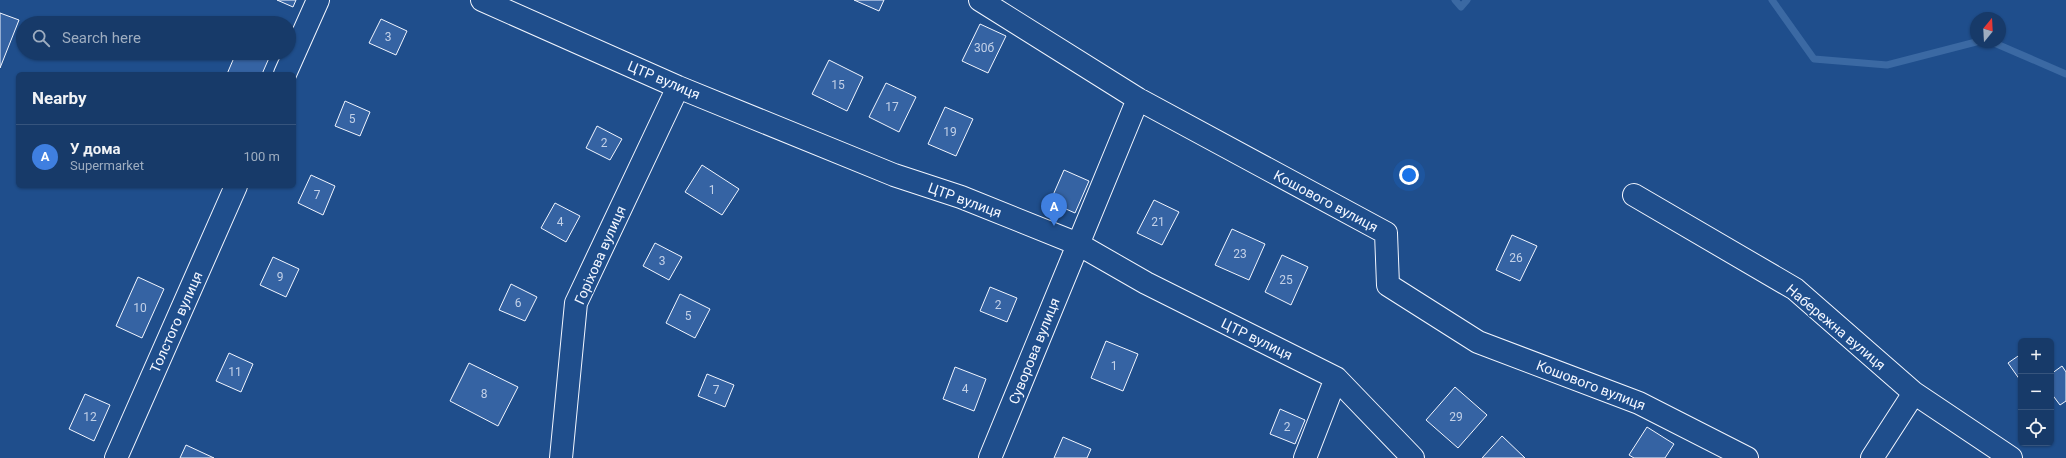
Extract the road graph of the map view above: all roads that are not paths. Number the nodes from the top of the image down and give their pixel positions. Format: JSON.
{"nodes":[{"id":1,"x":318,"y":0,"type":"edge"},
{"id":2,"x":482,"y":0,"type":"edge"},
{"id":3,"x":980,"y":0,"type":"edge"},
{"id":4,"x":296,"y":49,"type":"edge"},
{"id":5,"x":291,"y":60,"type":"edge"},
{"id":6,"x":286,"y":72,"type":"edge"},
{"id":7,"x":678,"y":87,"type":"junction"},
{"id":8,"x":1138,"y":99,"type":"junction"},
{"id":9,"x":235,"y":188,"type":"edge"},
{"id":10,"x":1634,"y":195,"type":"dead end"},
{"id":11,"x":1078,"y":244,"type":"junction"},
{"id":12,"x":1336,"y":378,"type":"junction"},
{"id":13,"x":1914,"y":393,"type":"junction"},
{"id":14,"x":116,"y":458,"type":"edge"},
{"id":15,"x":561,"y":458,"type":"edge"},
{"id":16,"x":990,"y":458,"type":"edge"},
{"id":17,"x":1305,"y":458,"type":"edge"},
{"id":18,"x":1413,"y":458,"type":"edge"},
{"id":19,"x":1747,"y":458,"type":"edge"},
{"id":20,"x":1872,"y":458,"type":"edge"},
{"id":21,"x":2011,"y":458,"type":"edge"}],
"edges":[{"from":1,"to":4,"type":"street"},
{"from":2,"to":7,"type":"street","name":"ЦТР вулиця"},
{"from":3,"to":8,"type":"street","name":"Кошового вулиця"},
{"from":5,"to":6,"type":"street"},
{"from":7,"to":11,"type":"street","name":"ЦТР вулиця"},
{"from":7,"to":15,"type":"street","name":"Горіхова вулиця"},
{"from":8,"to":11,"type":"street","name":"Суворова вулиця"},
{"from":8,"to":19,"type":"street","name":"Кошового вулиця"},
{"from":9,"to":14,"type":"street","name":"Толстого вулиця"},
{"from":10,"to":13,"type":"street","name":"Набережна вулиця"},
{"from":11,"to":12,"type":"street","name":"ЦТР вулиця"},
{"from":11,"to":16,"type":"street","name":"Суворова вулиця"},
{"from":12,"to":17,"type":"street"},
{"from":12,"to":18,"type":"street","name":"ЦТР вулиця"},
{"from":13,"to":20,"type":"street"},
{"from":13,"to":21,"type":"street","name":"Набережна вулиця"}]}
